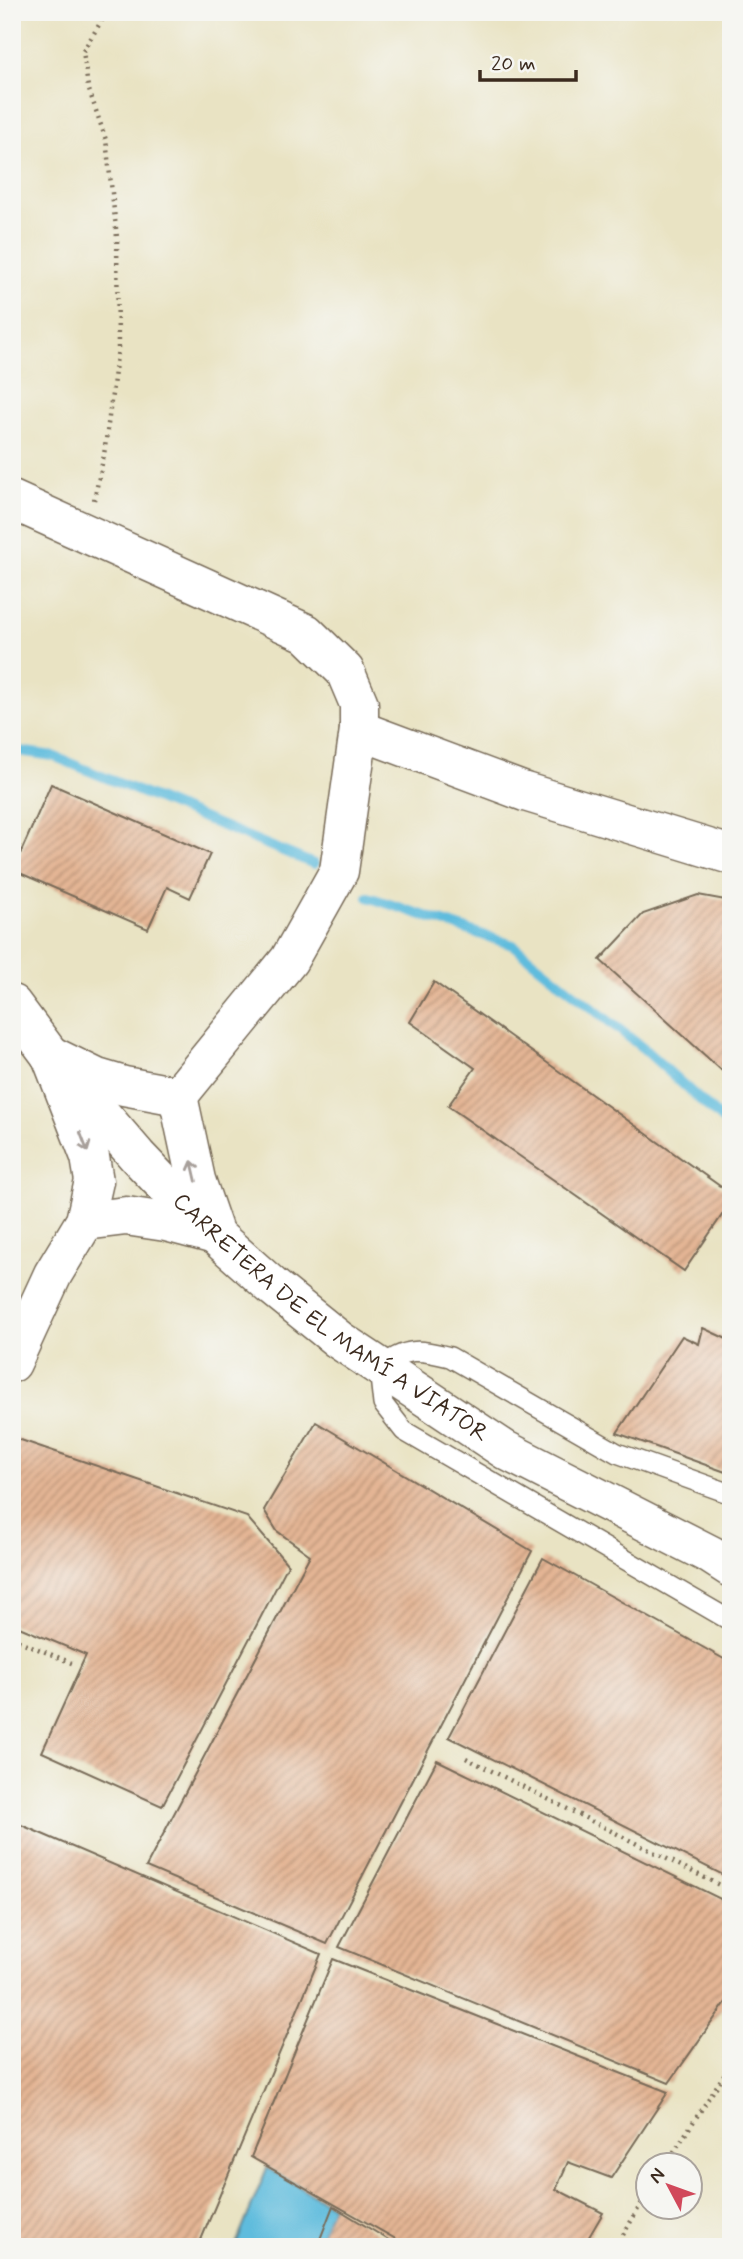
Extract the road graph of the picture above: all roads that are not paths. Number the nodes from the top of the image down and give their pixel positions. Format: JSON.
{"nodes":[{"id":1,"x":12,"y":500,"type":"edge"},
{"id":2,"x":359,"y":730,"type":"junction"},
{"id":3,"x":731,"y":855,"type":"edge"},
{"id":4,"x":12,"y":1004,"type":"edge"},
{"id":5,"x":50,"y":1055,"type":"junction"},
{"id":6,"x":178,"y":1096,"type":"junction"},
{"id":7,"x":85,"y":1221,"type":"junction"},
{"id":8,"x":215,"y":1236,"type":"junction"},
{"id":9,"x":12,"y":1363,"type":"edge"},
{"id":10,"x":379,"y":1368,"type":"junction"},
{"id":11,"x":731,"y":1494,"type":"edge"},
{"id":12,"x":724,"y":1561,"type":"edge"},
{"id":13,"x":731,"y":1621,"type":"edge"}],
"edges":[{"from":1,"to":2,"type":"street"},
{"from":2,"to":3,"type":"street"},
{"from":2,"to":6,"type":"street"},
{"from":4,"to":5,"type":"street","name":"CARRETERA DE EL MAMÍ A VIATOR"},
{"from":5,"to":6,"type":"street"},
{"from":5,"to":7,"type":"street","one_way":true},
{"from":5,"to":8,"type":"street","name":"CARRETERA DE EL MAMÍ A VIATOR"},
{"from":8,"to":6,"type":"street","one_way":true},
{"from":7,"to":8,"type":"street"},
{"from":7,"to":9,"type":"street"},
{"from":8,"to":10,"type":"street","name":"CARRETERA DE EL MAMÍ A VIATOR"},
{"from":10,"to":11,"type":"lane"},
{"from":10,"to":12,"type":"street","name":"CARRETERA DE EL MAMÍ A VIATOR"},
{"from":10,"to":13,"type":"lane"}]}
